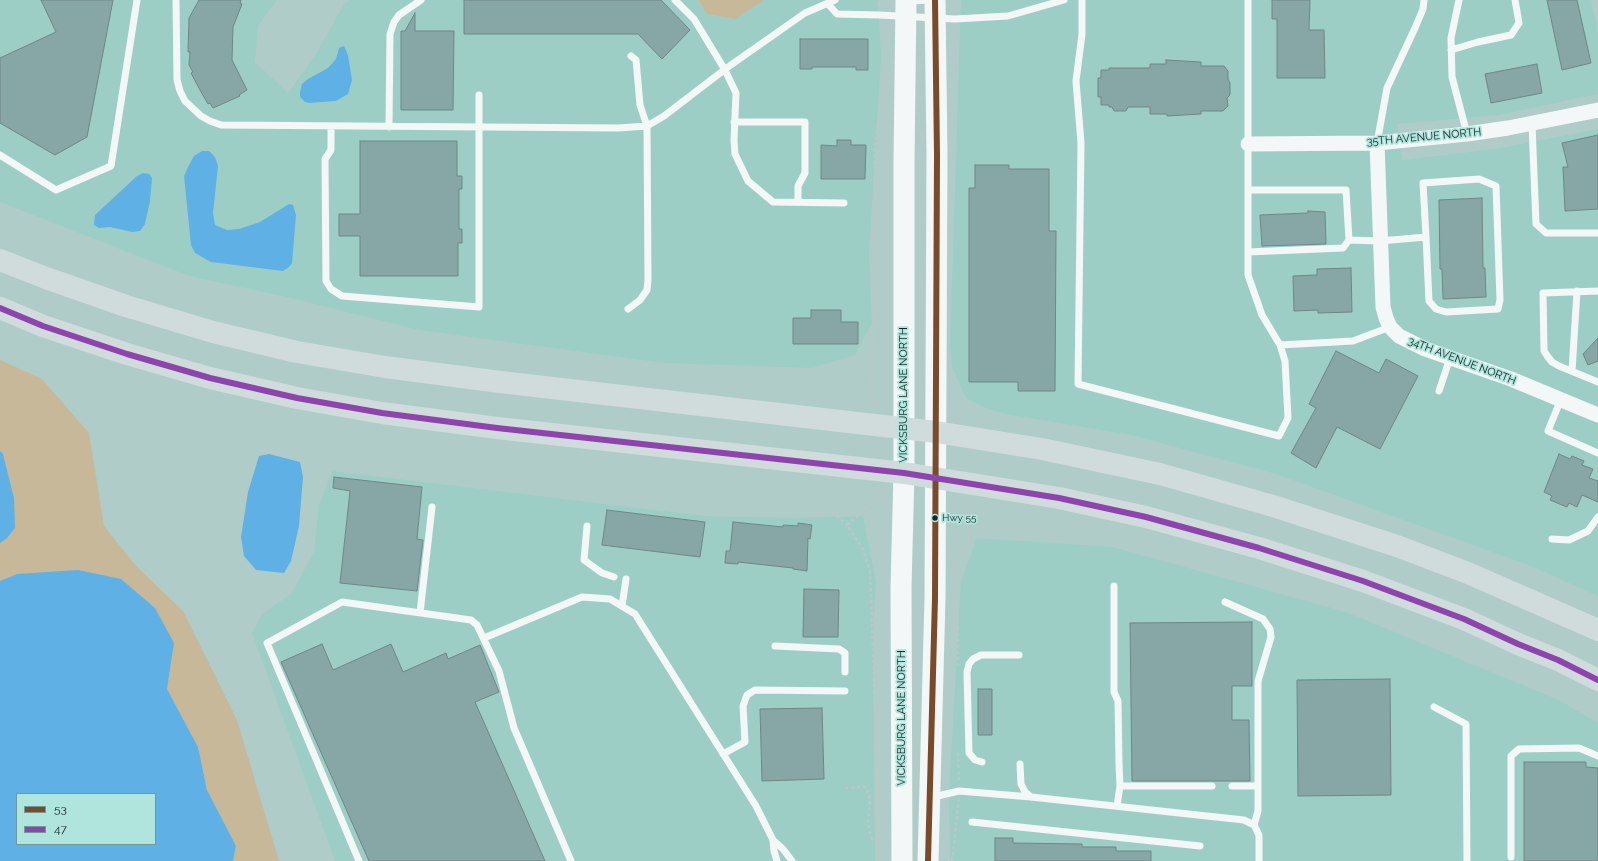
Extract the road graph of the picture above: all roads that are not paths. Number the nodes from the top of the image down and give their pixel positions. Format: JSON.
{"nodes":[{"id":1,"x":137,"y":0,"type":"edge"},
{"id":2,"x":176,"y":0,"type":"edge"},
{"id":3,"x":421,"y":0,"type":"edge"},
{"id":4,"x":675,"y":0,"type":"edge"},
{"id":5,"x":1064,"y":0,"type":"edge"},
{"id":6,"x":1082,"y":0,"type":"edge"},
{"id":7,"x":1248,"y":0,"type":"edge"},
{"id":8,"x":1424,"y":0,"type":"edge"},
{"id":9,"x":1459,"y":0,"type":"edge"},
{"id":10,"x":1515,"y":0,"type":"edge"},
{"id":11,"x":832,"y":2,"type":"edge"},
{"id":12,"x":904,"y":4,"type":"edge"},
{"id":13,"x":936,"y":4,"type":"edge"},
{"id":14,"x":1451,"y":50,"type":"junction"},
{"id":15,"x":630,"y":56,"type":"dead end"},
{"id":16,"x":725,"y":70,"type":"junction"},
{"id":17,"x":479,"y":95,"type":"dead end"},
{"id":18,"x":1598,"y":110,"type":"edge"},
{"id":19,"x":734,"y":122,"type":"junction"},
{"id":20,"x":1532,"y":124,"type":"junction"},
{"id":21,"x":646,"y":126,"type":"junction"},
{"id":22,"x":331,"y":127,"type":"junction"},
{"id":23,"x":389,"y":127,"type":"junction"},
{"id":24,"x":479,"y":127,"type":"junction"},
{"id":25,"x":1467,"y":134,"type":"junction"},
{"id":26,"x":1377,"y":143,"type":"junction"},
{"id":27,"x":1248,"y":144,"type":"junction"},
{"id":28,"x":0,"y":156,"type":"edge"},
{"id":29,"x":1248,"y":190,"type":"junction"},
{"id":30,"x":798,"y":202,"type":"junction"},
{"id":31,"x":844,"y":203,"type":"dead end"},
{"id":32,"x":1598,"y":233,"type":"edge"},
{"id":33,"x":1426,"y":238,"type":"junction"},
{"id":34,"x":1349,"y":240,"type":"junction"},
{"id":35,"x":1380,"y":241,"type":"junction"},
{"id":36,"x":1248,"y":252,"type":"junction"},
{"id":37,"x":0,"y":260,"type":"edge"},
{"id":38,"x":1577,"y":291,"type":"junction"},
{"id":39,"x":1598,"y":291,"type":"edge"},
{"id":40,"x":0,"y":308,"type":"edge"},
{"id":41,"x":628,"y":309,"type":"dead end"},
{"id":42,"x":1390,"y":326,"type":"junction"},
{"id":43,"x":1280,"y":345,"type":"junction"},
{"id":44,"x":1450,"y":358,"type":"junction"},
{"id":45,"x":1572,"y":371,"type":"junction"},
{"id":46,"x":1598,"y":382,"type":"edge"},
{"id":47,"x":1439,"y":391,"type":"dead end"},
{"id":48,"x":1561,"y":399,"type":"junction"},
{"id":49,"x":1598,"y":415,"type":"edge"},
{"id":50,"x":904,"y":428,"type":"junction"},
{"id":51,"x":936,"y":432,"type":"junction"},
{"id":52,"x":1598,"y":453,"type":"edge"},
{"id":53,"x":904,"y":473,"type":"junction"},
{"id":54,"x":935,"y":478,"type":"junction"},
{"id":55,"x":432,"y":507,"type":"dead end"},
{"id":56,"x":1598,"y":517,"type":"edge"},
{"id":57,"x":587,"y":526,"type":"dead end"},
{"id":58,"x":1552,"y":539,"type":"dead end"},
{"id":59,"x":614,"y":577,"type":"dead end"},
{"id":60,"x":626,"y":579,"type":"dead end"},
{"id":61,"x":1114,"y":586,"type":"dead end"},
{"id":62,"x":1225,"y":602,"type":"dead end"},
{"id":63,"x":622,"y":606,"type":"junction"},
{"id":64,"x":420,"y":613,"type":"junction"},
{"id":65,"x":1598,"y":630,"type":"edge"},
{"id":66,"x":484,"y":638,"type":"junction"},
{"id":67,"x":1518,"y":644,"type":"junction"},
{"id":68,"x":775,"y":646,"type":"dead end"},
{"id":69,"x":1019,"y":656,"type":"dead end"},
{"id":70,"x":845,"y":672,"type":"dead end"},
{"id":71,"x":1598,"y":680,"type":"edge"},
{"id":72,"x":845,"y":691,"type":"dead end"},
{"id":73,"x":1598,"y":692,"type":"edge"},
{"id":74,"x":1434,"y":707,"type":"dead end"},
{"id":75,"x":723,"y":754,"type":"junction"},
{"id":76,"x":1598,"y":756,"type":"edge"},
{"id":77,"x":982,"y":762,"type":"dead end"},
{"id":78,"x":1020,"y":764,"type":"dead end"},
{"id":79,"x":1120,"y":786,"type":"junction"},
{"id":80,"x":1212,"y":786,"type":"dead end"},
{"id":81,"x":1232,"y":786,"type":"dead end"},
{"id":82,"x":1258,"y":786,"type":"junction"},
{"id":83,"x":930,"y":797,"type":"junction"},
{"id":84,"x":1031,"y":797,"type":"junction"},
{"id":85,"x":1117,"y":806,"type":"junction"},
{"id":86,"x":972,"y":822,"type":"dead end"},
{"id":87,"x":1254,"y":825,"type":"junction"},
{"id":88,"x":773,"y":840,"type":"junction"},
{"id":89,"x":1200,"y":846,"type":"dead end"},
{"id":90,"x":1510,"y":857,"type":"dead end"},
{"id":91,"x":359,"y":861,"type":"edge"},
{"id":92,"x":571,"y":861,"type":"edge"},
{"id":93,"x":777,"y":861,"type":"edge"},
{"id":94,"x":792,"y":861,"type":"edge"},
{"id":95,"x":902,"y":861,"type":"edge"},
{"id":96,"x":928,"y":861,"type":"edge"},
{"id":97,"x":1259,"y":861,"type":"edge"},
{"id":98,"x":1467,"y":861,"type":"edge"}],
"edges":[{"from":1,"to":28,"type":"lane"},
{"from":2,"to":22,"type":"lane"},
{"from":3,"to":23,"type":"lane"},
{"from":4,"to":16,"type":"lane"},
{"from":5,"to":13,"type":"lane"},
{"from":6,"to":43,"type":"lane"},
{"from":7,"to":27,"type":"lane"},
{"from":8,"to":26,"type":"lane"},
{"from":9,"to":14,"type":"lane"},
{"from":10,"to":14,"type":"lane"},
{"from":11,"to":12,"type":"lane"},
{"from":11,"to":16,"type":"lane"},
{"from":12,"to":13,"type":"lane"},
{"from":12,"to":13,"type":"lane"},
{"from":12,"to":50,"type":"main road","name":"VICKSBURG LANE NORTH"},
{"from":13,"to":51,"type":"main road"},
{"from":14,"to":25,"type":"lane"},
{"from":15,"to":21,"type":"lane"},
{"from":16,"to":19,"type":"lane"},
{"from":16,"to":21,"type":"lane"},
{"from":17,"to":24,"type":"lane"},
{"from":18,"to":20,"type":"street","name":"35TH AVENUE NORTH"},
{"from":19,"to":30,"type":"lane"},
{"from":19,"to":30,"type":"lane"},
{"from":20,"to":25,"type":"street","name":"35TH AVENUE NORTH"},
{"from":20,"to":32,"type":"lane"},
{"from":21,"to":24,"type":"lane"},
{"from":21,"to":41,"type":"lane"},
{"from":22,"to":23,"type":"lane"},
{"from":22,"to":24,"type":"lane"},
{"from":23,"to":24,"type":"lane"},
{"from":25,"to":26,"type":"street","name":"35TH AVENUE NORTH"},
{"from":26,"to":27,"type":"street","name":"35TH AVENUE NORTH"},
{"from":26,"to":35,"type":"street","name":"34TH AVENUE NORTH"},
{"from":27,"to":29,"type":"lane"},
{"from":29,"to":34,"type":"lane"},
{"from":29,"to":36,"type":"lane"},
{"from":30,"to":31,"type":"lane"},
{"from":33,"to":33,"type":"lane"},
{"from":33,"to":35,"type":"lane"},
{"from":34,"to":35,"type":"lane"},
{"from":34,"to":36,"type":"lane"},
{"from":35,"to":42,"type":"street","name":"34TH AVENUE NORTH"},
{"from":36,"to":43,"type":"lane"},
{"from":37,"to":50,"type":"main road"},
{"from":38,"to":39,"type":"lane"},
{"from":38,"to":45,"type":"lane"},
{"from":38,"to":45,"type":"lane"},
{"from":40,"to":53,"type":"main road"},
{"from":42,"to":43,"type":"lane"},
{"from":42,"to":44,"type":"street","name":"34TH AVENUE NORTH"},
{"from":44,"to":47,"type":"lane"},
{"from":44,"to":48,"type":"street","name":"34TH AVENUE NORTH"},
{"from":45,"to":46,"type":"lane"},
{"from":48,"to":49,"type":"street","name":"34TH AVENUE NORTH"},
{"from":48,"to":52,"type":"lane"},
{"from":50,"to":51,"type":"main road"},
{"from":50,"to":53,"type":"main road","name":"VICKSBURG LANE NORTH"},
{"from":51,"to":54,"type":"main road"},
{"from":51,"to":65,"type":"main road"},
{"from":53,"to":54,"type":"main road"},
{"from":53,"to":95,"type":"main road","name":"VICKSBURG LANE NORTH"},
{"from":54,"to":67,"type":"main road"},
{"from":54,"to":83,"type":"main road"},
{"from":55,"to":64,"type":"lane"},
{"from":56,"to":58,"type":"lane"},
{"from":57,"to":59,"type":"lane"},
{"from":60,"to":63,"type":"lane"},
{"from":61,"to":79,"type":"lane"},
{"from":62,"to":82,"type":"lane"},
{"from":63,"to":66,"type":"lane"},
{"from":63,"to":75,"type":"lane"},
{"from":64,"to":66,"type":"lane"},
{"from":64,"to":91,"type":"lane"},
{"from":66,"to":92,"type":"lane"},
{"from":67,"to":71,"type":"main road"},
{"from":67,"to":73,"type":"main road"},
{"from":68,"to":70,"type":"lane"},
{"from":69,"to":77,"type":"lane"},
{"from":72,"to":75,"type":"lane"},
{"from":74,"to":98,"type":"lane"},
{"from":75,"to":88,"type":"lane"},
{"from":76,"to":90,"type":"lane"},
{"from":78,"to":84,"type":"lane"},
{"from":79,"to":80,"type":"lane"},
{"from":79,"to":85,"type":"lane"},
{"from":81,"to":82,"type":"lane"},
{"from":82,"to":87,"type":"lane"},
{"from":83,"to":84,"type":"lane"},
{"from":83,"to":96,"type":"main road"},
{"from":84,"to":85,"type":"lane"},
{"from":85,"to":87,"type":"lane"},
{"from":86,"to":89,"type":"lane"},
{"from":87,"to":97,"type":"lane"},
{"from":88,"to":93,"type":"lane"},
{"from":88,"to":94,"type":"lane"}]}
